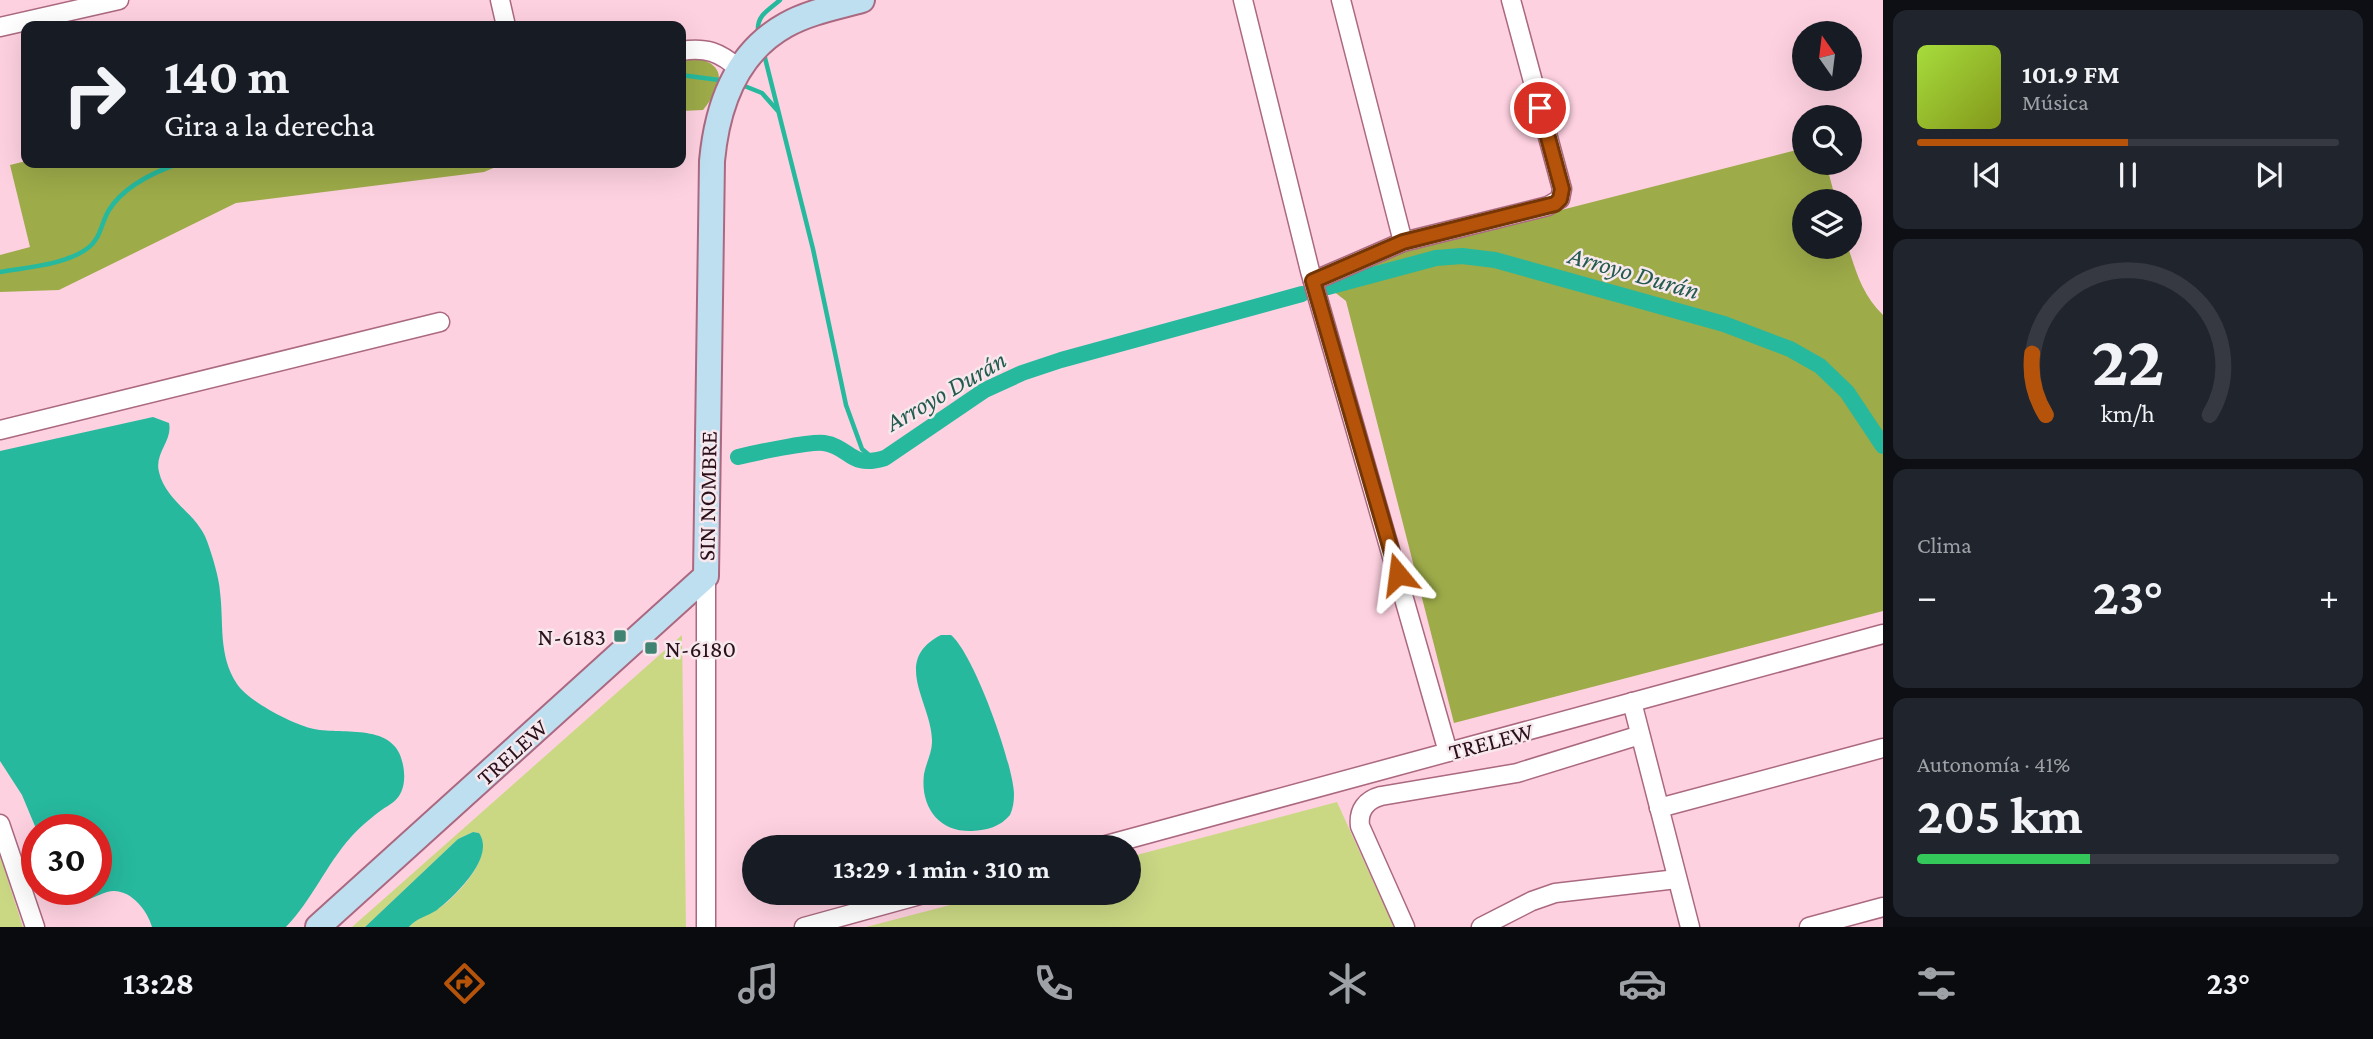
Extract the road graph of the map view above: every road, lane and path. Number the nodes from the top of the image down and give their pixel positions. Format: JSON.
{"nodes":[{"id":1,"x":119,"y":0,"type":"edge"},
{"id":2,"x":500,"y":0,"type":"edge"},
{"id":3,"x":862,"y":0,"type":"edge"},
{"id":4,"x":1243,"y":0,"type":"edge"},
{"id":5,"x":1341,"y":0,"type":"edge"},
{"id":6,"x":1511,"y":0,"type":"edge"},
{"id":7,"x":26,"y":21,"type":"edge"},
{"id":8,"x":505,"y":21,"type":"edge"},
{"id":9,"x":21,"y":22,"type":"edge"},
{"id":10,"x":0,"y":27,"type":"edge"},
{"id":11,"x":686,"y":51,"type":"edge"},
{"id":12,"x":739,"y":69,"type":"junction"},
{"id":13,"x":1403,"y":242,"type":"junction"},
{"id":14,"x":1313,"y":281,"type":"junction"},
{"id":15,"x":440,"y":323,"type":"dead end"},
{"id":16,"x":0,"y":430,"type":"edge"},
{"id":17,"x":706,"y":576,"type":"junction"},
{"id":18,"x":1883,"y":634,"type":"edge"},
{"id":19,"x":1632,"y":702,"type":"junction"},
{"id":20,"x":1640,"y":735,"type":"junction"},
{"id":21,"x":1883,"y":748,"type":"edge"},
{"id":22,"x":1448,"y":752,"type":"junction"},
{"id":23,"x":1659,"y":808,"type":"junction"},
{"id":24,"x":0,"y":824,"type":"edge"},
{"id":25,"x":1141,"y":836,"type":"edge"},
{"id":26,"x":1677,"y":879,"type":"junction"},
{"id":27,"x":884,"y":905,"type":"edge"},
{"id":28,"x":1883,"y":907,"type":"edge"},
{"id":29,"x":35,"y":927,"type":"edge"},
{"id":30,"x":318,"y":927,"type":"edge"},
{"id":31,"x":706,"y":927,"type":"edge"},
{"id":32,"x":804,"y":927,"type":"edge"},
{"id":33,"x":1405,"y":927,"type":"edge"},
{"id":34,"x":1481,"y":927,"type":"edge"},
{"id":35,"x":1689,"y":927,"type":"edge"},
{"id":36,"x":1809,"y":927,"type":"edge"}],
"edges":[{"from":1,"to":7,"type":"street"},
{"from":2,"to":8,"type":"street"},
{"from":3,"to":12,"type":"main road","name":"SIN NOMBRE"},
{"from":4,"to":14,"type":"street"},
{"from":5,"to":13,"type":"street"},
{"from":6,"to":13,"type":"street"},
{"from":9,"to":10,"type":"street"},
{"from":11,"to":12,"type":"street"},
{"from":12,"to":17,"type":"main road","name":"SIN NOMBRE"},
{"from":13,"to":14,"type":"street"},
{"from":14,"to":22,"type":"street"},
{"from":15,"to":16,"type":"street"},
{"from":17,"to":30,"type":"main road","name":"TRELEW"},
{"from":17,"to":31,"type":"street","name":"SIN NOMBRE"},
{"from":18,"to":19,"type":"street","name":"TRELEW"},
{"from":19,"to":20,"type":"street"},
{"from":19,"to":22,"type":"street","name":"TRELEW"},
{"from":20,"to":23,"type":"street"},
{"from":20,"to":33,"type":"street"},
{"from":21,"to":23,"type":"street"},
{"from":22,"to":25,"type":"street","name":"TRELEW"},
{"from":23,"to":26,"type":"street"},
{"from":24,"to":29,"type":"street"},
{"from":26,"to":34,"type":"street"},
{"from":26,"to":35,"type":"street"},
{"from":27,"to":32,"type":"street"},
{"from":28,"to":36,"type":"street"}]}
